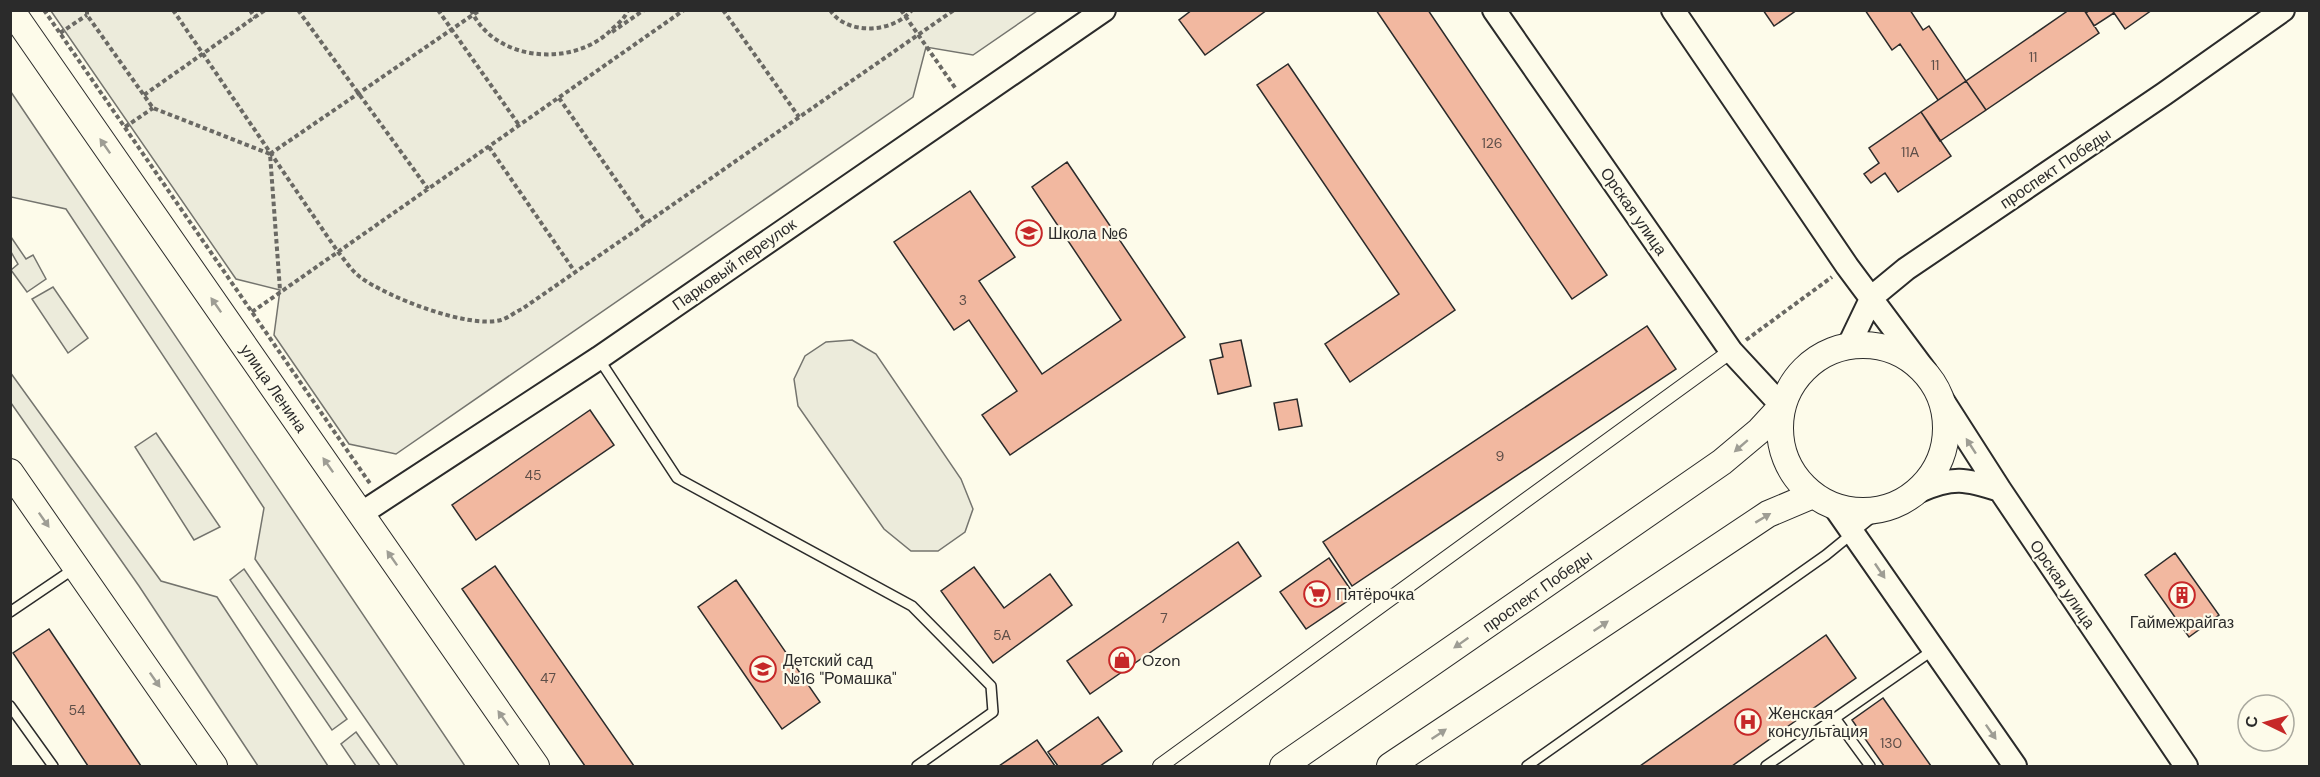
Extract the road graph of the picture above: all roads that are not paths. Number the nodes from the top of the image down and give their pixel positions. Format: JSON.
{"nodes":[{"id":1,"x":11,"y":10,"type":"edge"},
{"id":2,"x":1104,"y":10,"type":"edge"},
{"id":3,"x":1494,"y":10,"type":"edge"},
{"id":4,"x":1673,"y":10,"type":"edge"},
{"id":5,"x":2283,"y":10,"type":"edge"},
{"id":6,"x":1872,"y":297,"type":"junction"},
{"id":7,"x":1849,"y":345,"type":"junction"},
{"id":8,"x":1731,"y":351,"type":"junction"},
{"id":9,"x":599,"y":358,"type":"junction"},
{"id":10,"x":1926,"y":372,"type":"junction"},
{"id":11,"x":1943,"y":401,"type":"junction"},
{"id":12,"x":1782,"y":406,"type":"junction"},
{"id":13,"x":10,"y":472,"type":"edge"},
{"id":14,"x":2000,"y":490,"type":"junction"},
{"id":15,"x":1919,"y":491,"type":"junction"},
{"id":16,"x":1824,"y":501,"type":"junction"},
{"id":17,"x":372,"y":507,"type":"junction"},
{"id":18,"x":1881,"y":510,"type":"junction"},
{"id":19,"x":1854,"y":533,"type":"junction"},
{"id":20,"x":77,"y":567,"type":"junction"},
{"id":21,"x":10,"y":612,"type":"edge"},
{"id":22,"x":1933,"y":650,"type":"junction"},
{"id":23,"x":10,"y":706,"type":"edge"},
{"id":24,"x":1835,"y":718,"type":"junction"},
{"id":25,"x":53,"y":766,"type":"edge"},
{"id":26,"x":214,"y":766,"type":"edge"},
{"id":27,"x":536,"y":766,"type":"edge"},
{"id":28,"x":917,"y":766,"type":"edge"},
{"id":29,"x":1160,"y":766,"type":"edge"},
{"id":30,"x":1283,"y":766,"type":"edge"},
{"id":31,"x":1390,"y":766,"type":"edge"},
{"id":32,"x":1527,"y":766,"type":"edge"},
{"id":33,"x":1766,"y":766,"type":"edge"},
{"id":34,"x":1870,"y":766,"type":"edge"},
{"id":35,"x":2015,"y":766,"type":"edge"},
{"id":36,"x":2186,"y":766,"type":"edge"}],
"edges":[{"from":17,"to":1,"type":"main road","name":"улица Ленина","one_way":true},
{"from":2,"to":9,"type":"street","name":"Парковый переулок"},
{"from":3,"to":8,"type":"street","name":"Орская улица"},
{"from":4,"to":6,"type":"street"},
{"from":5,"to":6,"type":"street","name":"проспект Победы"},
{"from":6,"to":7,"type":"street","name":"проспект Победы"},
{"from":6,"to":10,"type":"street"},
{"from":7,"to":10,"type":"main road"},
{"from":7,"to":12,"type":"main road"},
{"from":8,"to":12,"type":"street","name":"Орская улица"},
{"from":8,"to":29,"type":"street"},
{"from":9,"to":17,"type":"street","name":"Парковый переулок"},
{"from":9,"to":28,"type":"lane"},
{"from":10,"to":11,"type":"main road"},
{"from":14,"to":11,"type":"street","name":"Орская улица","one_way":true},
{"from":11,"to":15,"type":"main road"},
{"from":12,"to":16,"type":"main road"},
{"from":12,"to":30,"type":"main road","name":"проспект Победы","one_way":true},
{"from":13,"to":20,"type":"main road","one_way":true},
{"from":14,"to":15,"type":"street"},
{"from":14,"to":36,"type":"street","name":"Орская улица"},
{"from":15,"to":18,"type":"main road"},
{"from":16,"to":18,"type":"main road"},
{"from":16,"to":19,"type":"street"},
{"from":31,"to":16,"type":"main road","one_way":true},
{"from":27,"to":17,"type":"main road","name":"улица Ленина","one_way":true},
{"from":18,"to":19,"type":"lane"},
{"from":19,"to":22,"type":"street","one_way":true},
{"from":19,"to":32,"type":"lane"},
{"from":20,"to":21,"type":"lane"},
{"from":20,"to":26,"type":"main road","one_way":true},
{"from":22,"to":24,"type":"lane"},
{"from":22,"to":35,"type":"street","one_way":true},
{"from":23,"to":25,"type":"lane"},
{"from":24,"to":33,"type":"lane"},
{"from":24,"to":34,"type":"lane"}]}
